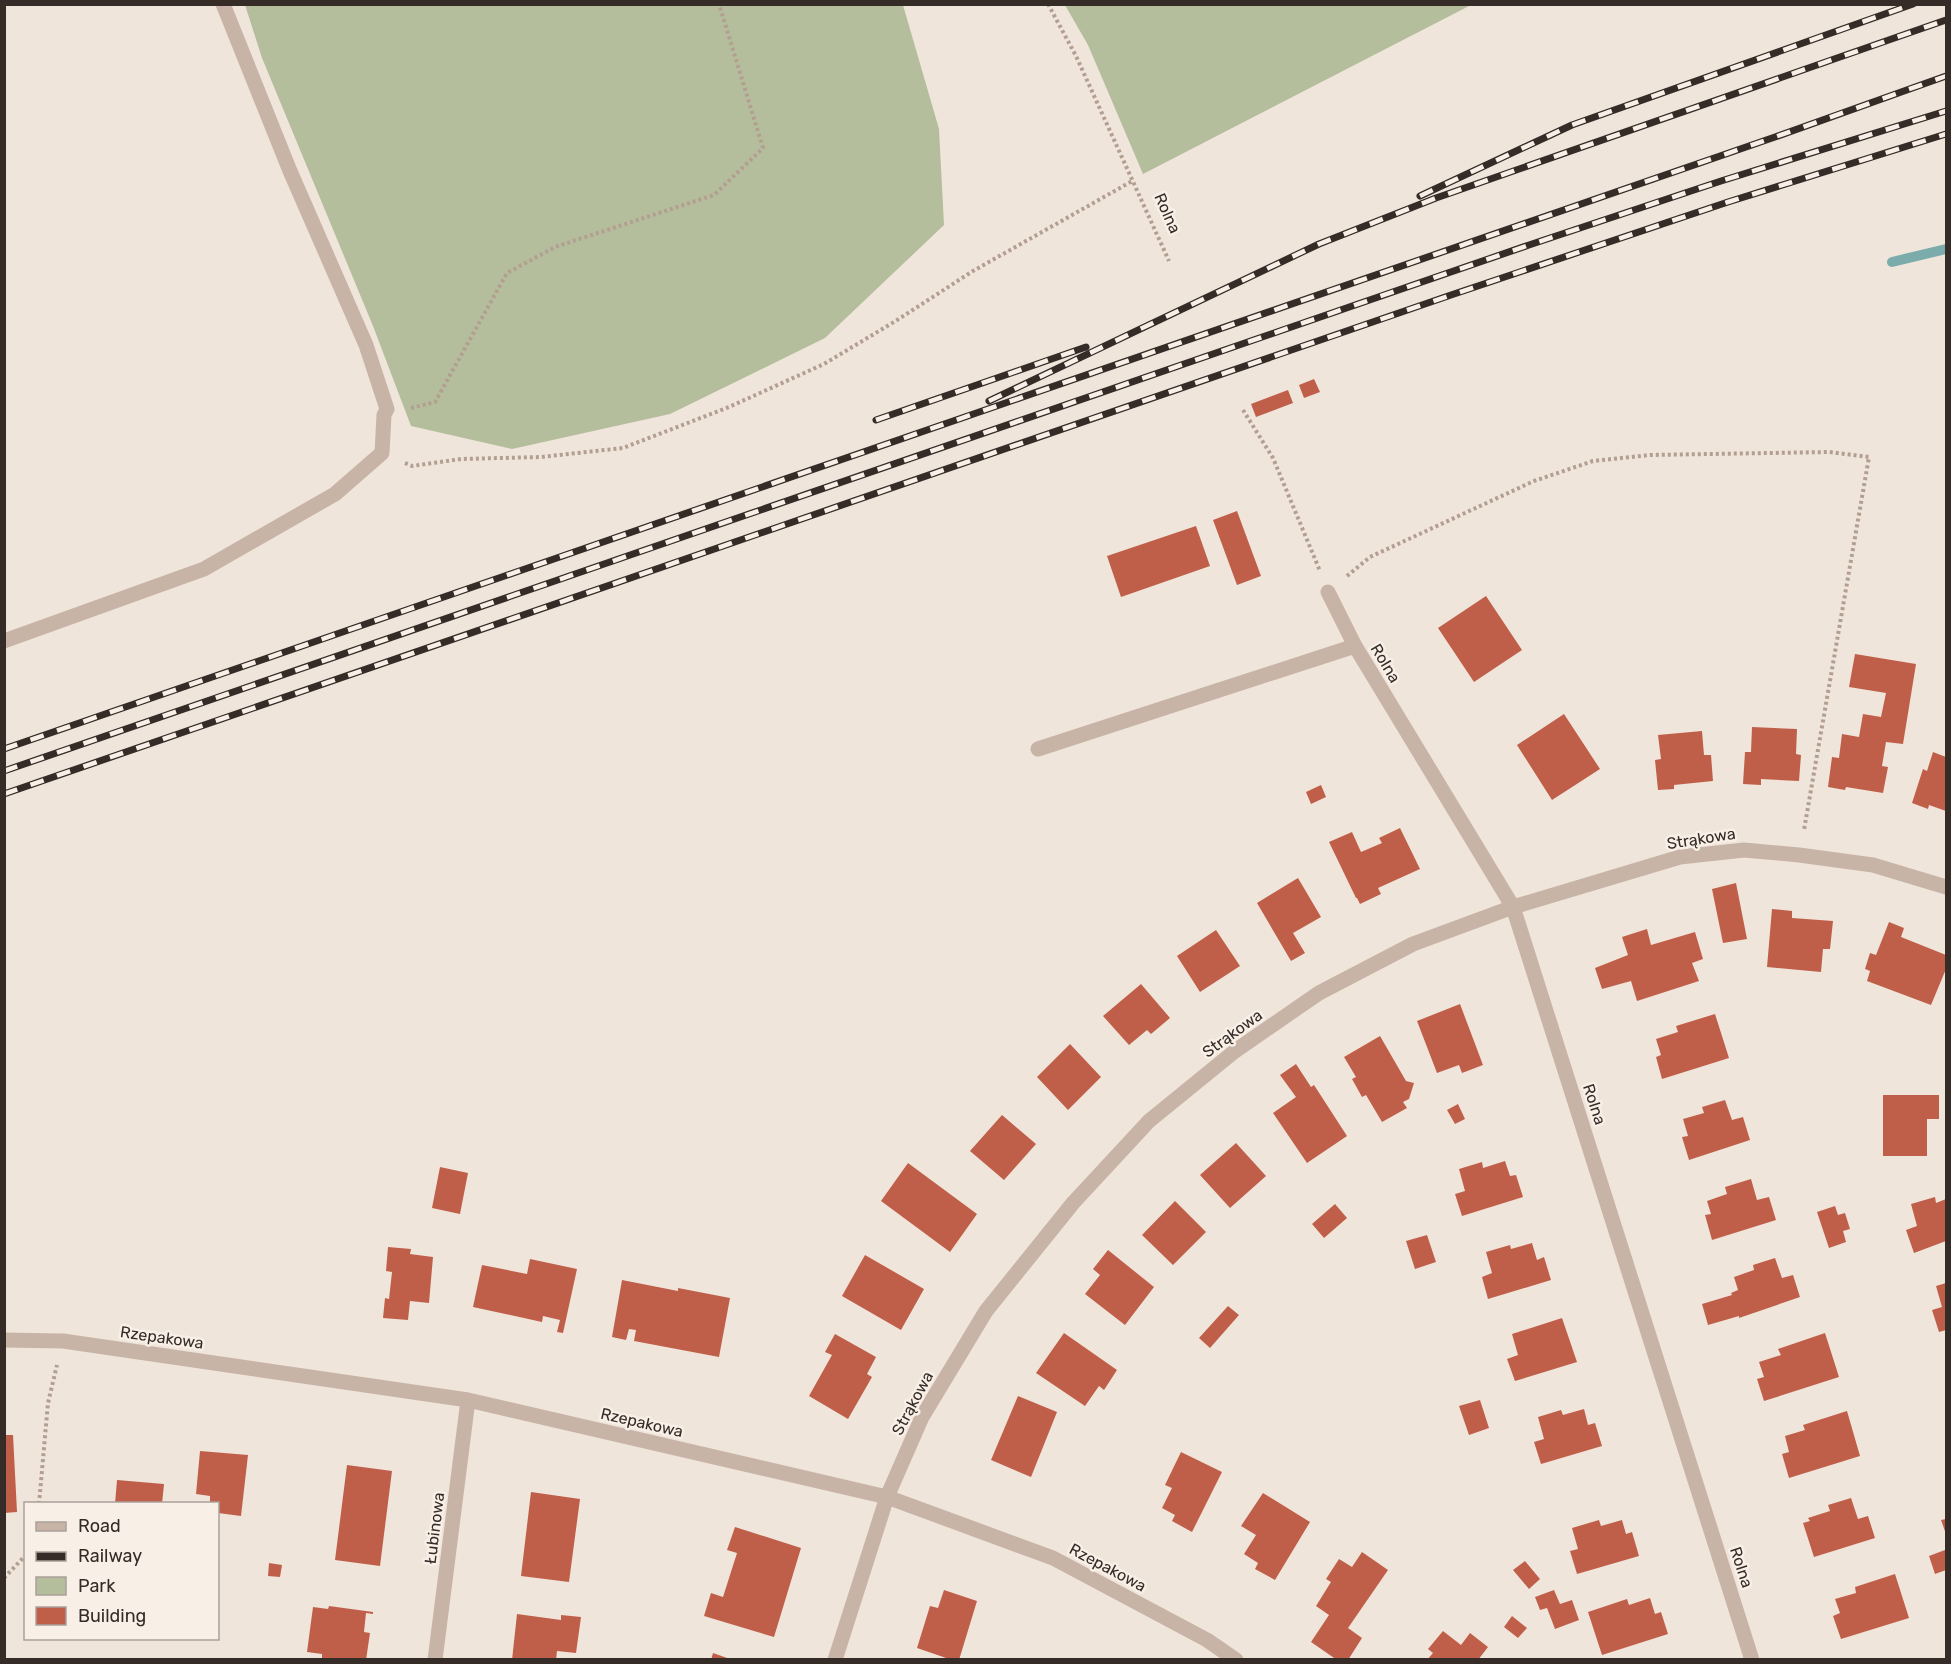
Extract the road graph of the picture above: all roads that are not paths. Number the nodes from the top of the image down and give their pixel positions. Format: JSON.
{"nodes":[{"id":1,"x":223,"y":4,"type":"edge"},
{"id":2,"x":1328,"y":592,"type":"road end"},
{"id":3,"x":4,"y":641,"type":"edge"},
{"id":4,"x":1355,"y":646,"type":"junction"},
{"id":5,"x":1038,"y":749,"type":"dead end"},
{"id":6,"x":1947,"y":887,"type":"edge"},
{"id":7,"x":1513,"y":907,"type":"junction"},
{"id":8,"x":4,"y":1340,"type":"edge"},
{"id":9,"x":468,"y":1400,"type":"junction"},
{"id":10,"x":886,"y":1497,"type":"junction"},
{"id":11,"x":435,"y":1659,"type":"edge"},
{"id":12,"x":835,"y":1659,"type":"edge"},
{"id":13,"x":1236,"y":1659,"type":"edge"},
{"id":14,"x":1752,"y":1659,"type":"edge"}],
"edges":[{"from":1,"to":3,"type":"street"},
{"from":2,"to":4,"type":"street","name":"Rolna"},
{"from":4,"to":5,"type":"street"},
{"from":4,"to":7,"type":"street","name":"Rolna"},
{"from":6,"to":7,"type":"street","name":"Strąkowa"},
{"from":7,"to":10,"type":"street","name":"Strąkowa"},
{"from":7,"to":14,"type":"street","name":"Rolna"},
{"from":8,"to":9,"type":"street","name":"Rzepakowa"},
{"from":9,"to":10,"type":"street","name":"Rzepakowa"},
{"from":9,"to":11,"type":"street","name":"Łubinowa"},
{"from":10,"to":12,"type":"street","name":"Strąkowa"},
{"from":10,"to":13,"type":"street","name":"Rzepakowa"}]}
